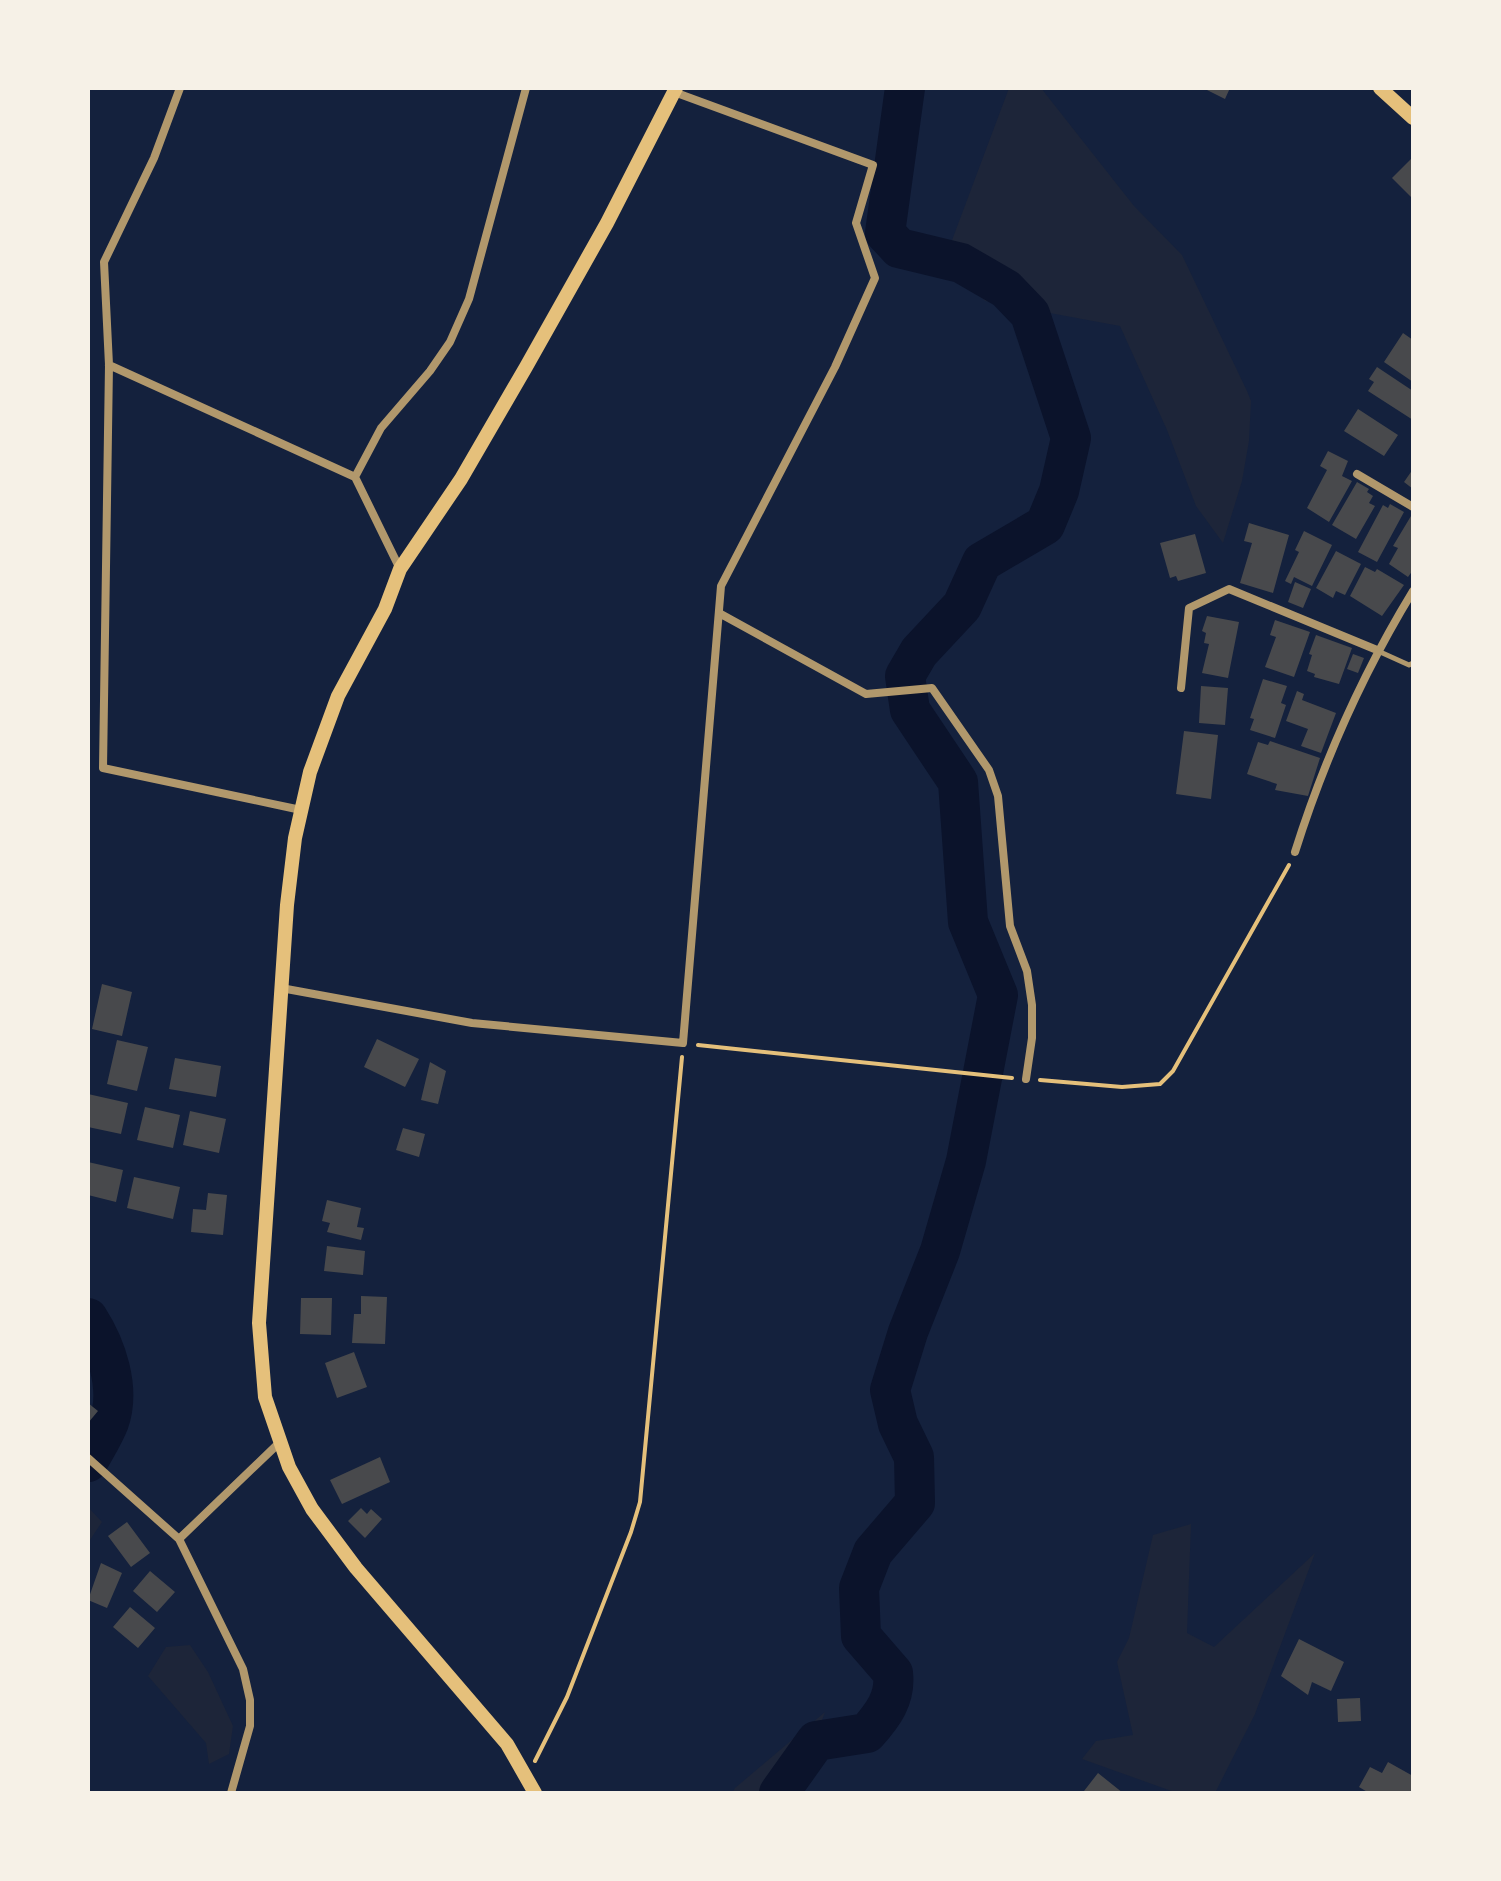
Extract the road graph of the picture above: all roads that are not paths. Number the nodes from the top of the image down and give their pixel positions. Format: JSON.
{"nodes":[{"id":1,"x":180,"y":88,"type":"edge"},
{"id":2,"x":526,"y":88,"type":"edge"},
{"id":3,"x":1380,"y":88,"type":"edge"},
{"id":4,"x":675,"y":90,"type":"edge"},
{"id":5,"x":1413,"y":118,"type":"edge"},
{"id":6,"x":109,"y":365,"type":"junction"},
{"id":7,"x":1357,"y":474,"type":"dead end"},
{"id":8,"x":355,"y":477,"type":"junction"},
{"id":9,"x":1413,"y":507,"type":"edge"},
{"id":10,"x":400,"y":569,"type":"junction"},
{"id":11,"x":1413,"y":591,"type":"edge"},
{"id":12,"x":719,"y":613,"type":"junction"},
{"id":13,"x":1377,"y":650,"type":"junction"},
{"id":14,"x":1413,"y":663,"type":"edge"},
{"id":15,"x":1181,"y":688,"type":"dead end"},
{"id":16,"x":301,"y":810,"type":"junction"},
{"id":17,"x":1295,"y":852,"type":"road end"},
{"id":18,"x":281,"y":988,"type":"junction"},
{"id":19,"x":1026,"y":1079,"type":"road end"},
{"id":20,"x":279,"y":1443,"type":"junction"},
{"id":21,"x":88,"y":1458,"type":"edge"},
{"id":22,"x":179,"y":1539,"type":"junction"},
{"id":23,"x":231,"y":1793,"type":"edge"},
{"id":24,"x":535,"y":1793,"type":"edge"}],
"edges":[{"from":1,"to":6,"type":"street"},
{"from":2,"to":8,"type":"street"},
{"from":3,"to":5,"type":"main road"},
{"from":4,"to":10,"type":"main road"},
{"from":4,"to":12,"type":"street"},
{"from":6,"to":8,"type":"street"},
{"from":6,"to":16,"type":"street"},
{"from":7,"to":9,"type":"street"},
{"from":8,"to":10,"type":"street"},
{"from":10,"to":16,"type":"main road"},
{"from":11,"to":13,"type":"street"},
{"from":12,"to":18,"type":"street"},
{"from":12,"to":19,"type":"street"},
{"from":13,"to":14,"type":"lane"},
{"from":13,"to":15,"type":"street"},
{"from":13,"to":17,"type":"street"},
{"from":16,"to":18,"type":"main road"},
{"from":18,"to":20,"type":"main road"},
{"from":20,"to":22,"type":"street"},
{"from":20,"to":24,"type":"main road"},
{"from":21,"to":22,"type":"street"},
{"from":22,"to":23,"type":"street"}]}
